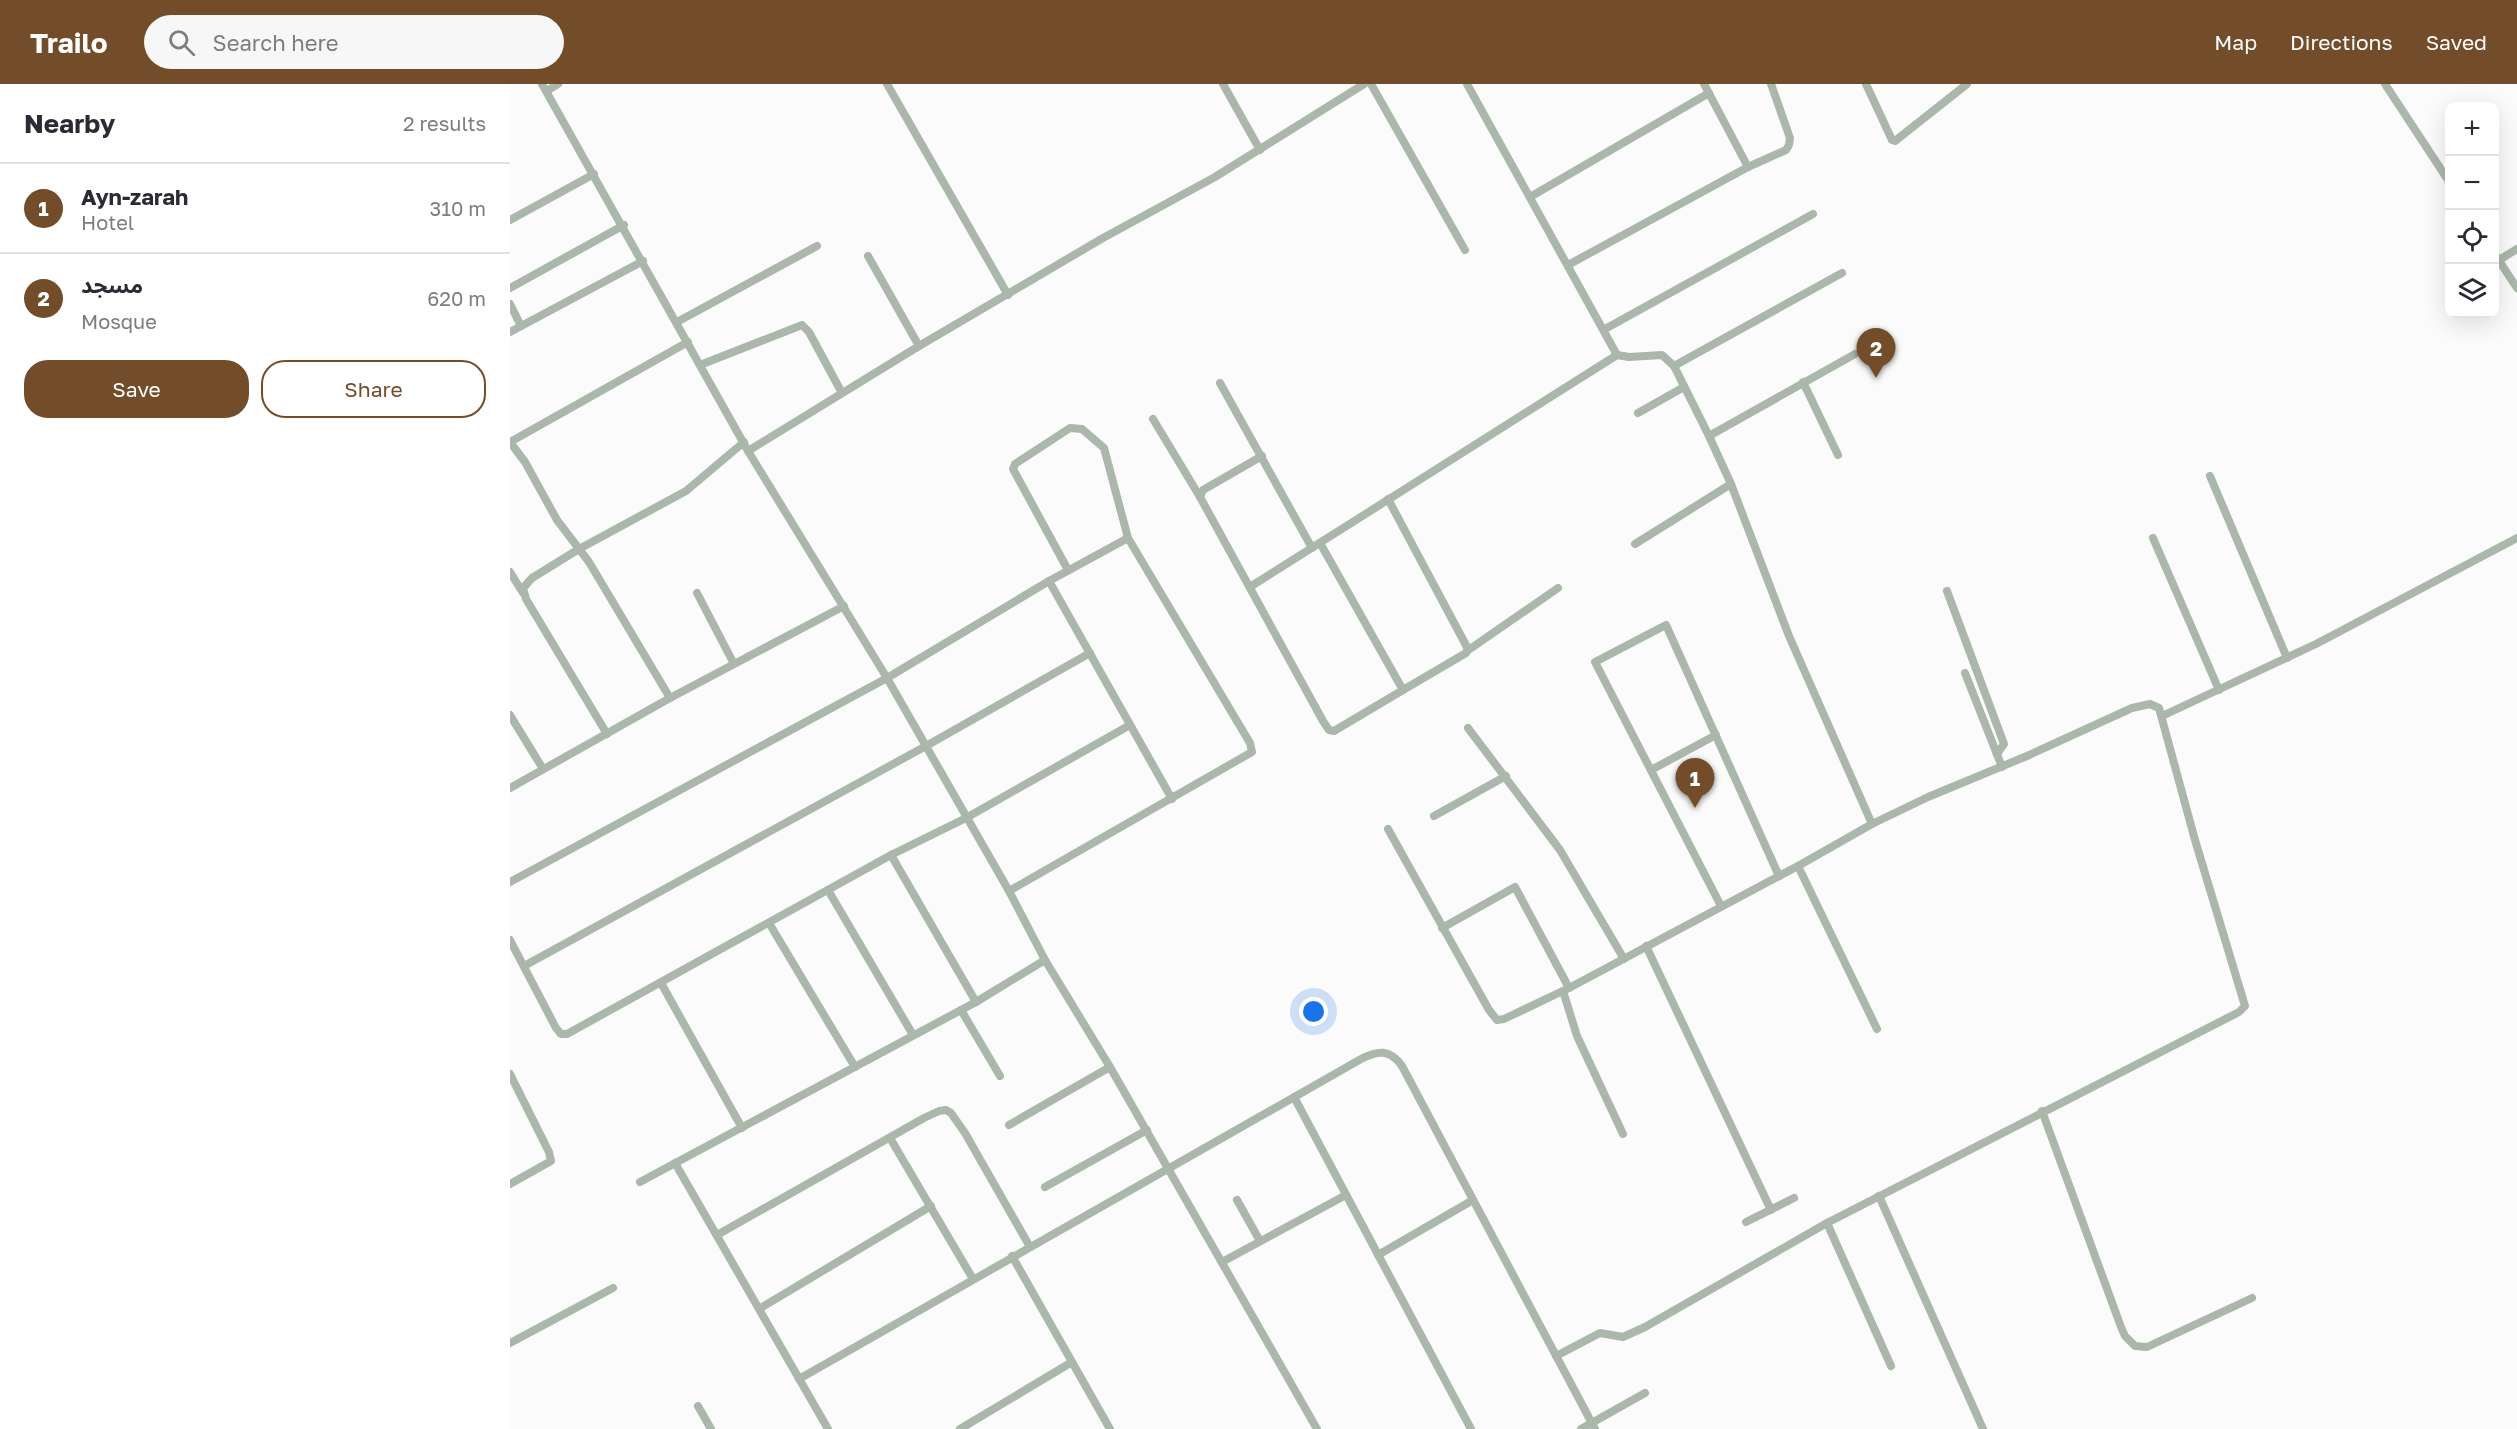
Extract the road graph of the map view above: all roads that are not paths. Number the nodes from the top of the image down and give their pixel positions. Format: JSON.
{"nodes":[{"id":1,"x":558,"y":84,"type":"edge"},
{"id":2,"x":887,"y":84,"type":"edge"},
{"id":3,"x":1223,"y":84,"type":"edge"},
{"id":4,"x":1364,"y":84,"type":"edge"},
{"id":5,"x":1371,"y":84,"type":"edge"},
{"id":6,"x":1467,"y":84,"type":"edge"},
{"id":7,"x":1704,"y":84,"type":"edge"},
{"id":8,"x":1772,"y":84,"type":"edge"},
{"id":9,"x":1866,"y":84,"type":"edge"},
{"id":10,"x":1967,"y":84,"type":"edge"},
{"id":11,"x":2385,"y":84,"type":"edge"},
{"id":12,"x":544,"y":88,"type":"edge"},
{"id":13,"x":1709,"y":93,"type":"junction"},
{"id":14,"x":1260,"y":150,"type":"junction"},
{"id":15,"x":1748,"y":167,"type":"junction"},
{"id":16,"x":594,"y":174,"type":"junction"},
{"id":17,"x":2445,"y":175,"type":"edge"},
{"id":18,"x":1530,"y":197,"type":"junction"},
{"id":19,"x":1813,"y":214,"type":"dead end"},
{"id":20,"x":510,"y":220,"type":"edge"},
{"id":21,"x":624,"y":225,"type":"junction"},
{"id":22,"x":817,"y":246,"type":"dead end"},
{"id":23,"x":2517,"y":249,"type":"edge"},
{"id":24,"x":1464,"y":250,"type":"dead end"},
{"id":25,"x":2499,"y":255,"type":"edge"},
{"id":26,"x":868,"y":256,"type":"dead end"},
{"id":27,"x":2499,"y":259,"type":"edge"},
{"id":28,"x":643,"y":261,"type":"junction"},
{"id":29,"x":1569,"y":265,"type":"junction"},
{"id":30,"x":1842,"y":273,"type":"dead end"},
{"id":31,"x":510,"y":288,"type":"edge"},
{"id":32,"x":2517,"y":288,"type":"edge"},
{"id":33,"x":1008,"y":295,"type":"junction"},
{"id":34,"x":510,"y":304,"type":"edge"},
{"id":35,"x":677,"y":322,"type":"junction"},
{"id":36,"x":521,"y":326,"type":"junction"},
{"id":37,"x":1605,"y":329,"type":"junction"},
{"id":38,"x":510,"y":332,"type":"edge"},
{"id":39,"x":688,"y":342,"type":"junction"},
{"id":40,"x":919,"y":346,"type":"junction"},
{"id":41,"x":1855,"y":354,"type":"dead end"},
{"id":42,"x":1617,"y":355,"type":"junction"},
{"id":43,"x":700,"y":365,"type":"junction"},
{"id":44,"x":1674,"y":366,"type":"junction"},
{"id":45,"x":1803,"y":382,"type":"junction"},
{"id":46,"x":1220,"y":383,"type":"dead end"},
{"id":47,"x":1683,"y":387,"type":"junction"},
{"id":48,"x":842,"y":393,"type":"junction"},
{"id":49,"x":1638,"y":413,"type":"dead end"},
{"id":50,"x":1153,"y":419,"type":"dead end"},
{"id":51,"x":1709,"y":436,"type":"junction"},
{"id":52,"x":510,"y":442,"type":"edge"},
{"id":53,"x":744,"y":442,"type":"junction"},
{"id":54,"x":748,"y":451,"type":"junction"},
{"id":55,"x":1838,"y":455,"type":"dead end"},
{"id":56,"x":1262,"y":456,"type":"junction"},
{"id":57,"x":2210,"y":476,"type":"dead end"},
{"id":58,"x":1731,"y":484,"type":"junction"},
{"id":59,"x":1200,"y":497,"type":"junction"},
{"id":60,"x":1388,"y":499,"type":"junction"},
{"id":61,"x":1128,"y":538,"type":"junction"},
{"id":62,"x":2153,"y":538,"type":"dead end"},
{"id":63,"x":2517,"y":538,"type":"edge"},
{"id":64,"x":1320,"y":543,"type":"junction"},
{"id":65,"x":1635,"y":544,"type":"dead end"},
{"id":66,"x":1312,"y":548,"type":"junction"},
{"id":67,"x":579,"y":549,"type":"junction"},
{"id":68,"x":1068,"y":570,"type":"junction"},
{"id":69,"x":510,"y":572,"type":"edge"},
{"id":70,"x":1049,"y":581,"type":"junction"},
{"id":71,"x":1250,"y":587,"type":"junction"},
{"id":72,"x":1558,"y":588,"type":"dead end"},
{"id":73,"x":1947,"y":591,"type":"dead end"},
{"id":74,"x":698,"y":593,"type":"dead end"},
{"id":75,"x":523,"y":595,"type":"junction"},
{"id":76,"x":844,"y":606,"type":"junction"},
{"id":77,"x":1467,"y":651,"type":"junction"},
{"id":78,"x":1090,"y":653,"type":"junction"},
{"id":79,"x":2287,"y":658,"type":"junction"},
{"id":80,"x":734,"y":664,"type":"junction"},
{"id":81,"x":1965,"y":673,"type":"dead end"},
{"id":82,"x":887,"y":678,"type":"junction"},
{"id":83,"x":1402,"y":690,"type":"junction"},
{"id":84,"x":2219,"y":690,"type":"junction"},
{"id":85,"x":670,"y":698,"type":"junction"},
{"id":86,"x":510,"y":715,"type":"edge"},
{"id":87,"x":2162,"y":716,"type":"junction"},
{"id":88,"x":1130,"y":725,"type":"junction"},
{"id":89,"x":1468,"y":728,"type":"dead end"},
{"id":90,"x":607,"y":734,"type":"junction"},
{"id":91,"x":1716,"y":735,"type":"junction"},
{"id":92,"x":926,"y":746,"type":"junction"},
{"id":93,"x":1997,"y":754,"type":"junction"},
{"id":94,"x":2002,"y":767,"type":"junction"},
{"id":95,"x":543,"y":770,"type":"junction"},
{"id":96,"x":1651,"y":770,"type":"junction"},
{"id":97,"x":1506,"y":776,"type":"junction"},
{"id":98,"x":510,"y":788,"type":"edge"},
{"id":99,"x":1172,"y":799,"type":"junction"},
{"id":100,"x":1434,"y":816,"type":"dead end"},
{"id":101,"x":966,"y":818,"type":"junction"},
{"id":102,"x":1872,"y":824,"type":"junction"},
{"id":103,"x":1388,"y":830,"type":"dead end"},
{"id":104,"x":891,"y":855,"type":"junction"},
{"id":105,"x":1798,"y":866,"type":"junction"},
{"id":106,"x":1779,"y":876,"type":"junction"},
{"id":107,"x":510,"y":882,"type":"edge"},
{"id":108,"x":828,"y":890,"type":"junction"},
{"id":109,"x":1009,"y":891,"type":"junction"},
{"id":110,"x":1721,"y":906,"type":"junction"},
{"id":111,"x":769,"y":923,"type":"junction"},
{"id":112,"x":1442,"y":928,"type":"junction"},
{"id":113,"x":510,"y":940,"type":"edge"},
{"id":114,"x":1646,"y":946,"type":"junction"},
{"id":115,"x":1624,"y":959,"type":"junction"},
{"id":116,"x":1045,"y":960,"type":"junction"},
{"id":117,"x":524,"y":966,"type":"junction"},
{"id":118,"x":661,"y":982,"type":"junction"},
{"id":119,"x":1566,"y":990,"type":"junction"},
{"id":120,"x":976,"y":1002,"type":"junction"},
{"id":121,"x":961,"y":1010,"type":"junction"},
{"id":122,"x":1877,"y":1029,"type":"dead end"},
{"id":123,"x":913,"y":1035,"type":"junction"},
{"id":124,"x":855,"y":1067,"type":"junction"},
{"id":125,"x":1110,"y":1067,"type":"junction"},
{"id":126,"x":510,"y":1074,"type":"edge"},
{"id":127,"x":1000,"y":1076,"type":"dead end"},
{"id":128,"x":1294,"y":1097,"type":"junction"},
{"id":129,"x":2042,"y":1111,"type":"junction"},
{"id":130,"x":1009,"y":1125,"type":"dead end"},
{"id":131,"x":742,"y":1128,"type":"junction"},
{"id":132,"x":1147,"y":1130,"type":"junction"},
{"id":133,"x":1623,"y":1134,"type":"dead end"},
{"id":134,"x":890,"y":1138,"type":"junction"},
{"id":135,"x":675,"y":1163,"type":"junction"},
{"id":136,"x":1168,"y":1168,"type":"junction"},
{"id":137,"x":640,"y":1182,"type":"dead end"},
{"id":138,"x":510,"y":1184,"type":"edge"},
{"id":139,"x":1045,"y":1187,"type":"dead end"},
{"id":140,"x":1346,"y":1195,"type":"junction"},
{"id":141,"x":1879,"y":1196,"type":"junction"},
{"id":142,"x":1794,"y":1198,"type":"dead end"},
{"id":143,"x":1237,"y":1200,"type":"dead end"},
{"id":144,"x":1473,"y":1200,"type":"junction"},
{"id":145,"x":931,"y":1206,"type":"junction"},
{"id":146,"x":1771,"y":1210,"type":"junction"},
{"id":147,"x":1746,"y":1222,"type":"dead end"},
{"id":148,"x":1827,"y":1223,"type":"junction"},
{"id":149,"x":717,"y":1235,"type":"junction"},
{"id":150,"x":1260,"y":1241,"type":"junction"},
{"id":151,"x":1030,"y":1246,"type":"junction"},
{"id":152,"x":1378,"y":1255,"type":"junction"},
{"id":153,"x":1012,"y":1256,"type":"junction"},
{"id":154,"x":1222,"y":1262,"type":"junction"},
{"id":155,"x":973,"y":1279,"type":"junction"},
{"id":156,"x":613,"y":1288,"type":"dead end"},
{"id":157,"x":2252,"y":1298,"type":"dead end"},
{"id":158,"x":759,"y":1309,"type":"junction"},
{"id":159,"x":510,"y":1343,"type":"edge"},
{"id":160,"x":1556,"y":1356,"type":"junction"},
{"id":161,"x":1072,"y":1362,"type":"junction"},
{"id":162,"x":1891,"y":1366,"type":"dead end"},
{"id":163,"x":799,"y":1378,"type":"junction"},
{"id":164,"x":1645,"y":1393,"type":"dead end"},
{"id":165,"x":698,"y":1406,"type":"dead end"},
{"id":166,"x":1593,"y":1426,"type":"edge"},
{"id":167,"x":711,"y":1429,"type":"edge"},
{"id":168,"x":828,"y":1429,"type":"edge"},
{"id":169,"x":960,"y":1429,"type":"edge"},
{"id":170,"x":1110,"y":1429,"type":"edge"},
{"id":171,"x":1317,"y":1429,"type":"edge"},
{"id":172,"x":1471,"y":1429,"type":"edge"},
{"id":173,"x":1581,"y":1429,"type":"edge"},
{"id":174,"x":1983,"y":1429,"type":"edge"}],
"edges":[{"from":1,"to":12,"type":"street"},
{"from":2,"to":33,"type":"street"},
{"from":3,"to":14,"type":"street"},
{"from":4,"to":14,"type":"street"},
{"from":5,"to":24,"type":"street"},
{"from":6,"to":18,"type":"street"},
{"from":7,"to":13,"type":"street"},
{"from":8,"to":15,"type":"street"},
{"from":9,"to":10,"type":"street"},
{"from":11,"to":17,"type":"street"},
{"from":12,"to":16,"type":"street"},
{"from":13,"to":15,"type":"street"},
{"from":13,"to":18,"type":"street"},
{"from":14,"to":33,"type":"street"},
{"from":15,"to":29,"type":"street"},
{"from":16,"to":20,"type":"street"},
{"from":16,"to":21,"type":"street"},
{"from":18,"to":29,"type":"street"},
{"from":19,"to":37,"type":"street"},
{"from":21,"to":28,"type":"street"},
{"from":21,"to":31,"type":"street"},
{"from":22,"to":35,"type":"street"},
{"from":23,"to":25,"type":"street"},
{"from":26,"to":40,"type":"street"},
{"from":27,"to":32,"type":"street"},
{"from":28,"to":35,"type":"street"},
{"from":28,"to":36,"type":"street"},
{"from":29,"to":37,"type":"street"},
{"from":30,"to":44,"type":"street"},
{"from":33,"to":40,"type":"street"},
{"from":34,"to":36,"type":"street"},
{"from":35,"to":39,"type":"street"},
{"from":36,"to":38,"type":"street"},
{"from":37,"to":42,"type":"street"},
{"from":39,"to":43,"type":"street"},
{"from":39,"to":52,"type":"street"},
{"from":40,"to":48,"type":"street"},
{"from":41,"to":45,"type":"street"},
{"from":42,"to":44,"type":"street"},
{"from":42,"to":60,"type":"street"},
{"from":43,"to":48,"type":"street"},
{"from":43,"to":53,"type":"street"},
{"from":44,"to":47,"type":"street"},
{"from":45,"to":51,"type":"street"},
{"from":45,"to":55,"type":"street"},
{"from":46,"to":56,"type":"street"},
{"from":47,"to":49,"type":"street"},
{"from":47,"to":51,"type":"street"},
{"from":48,"to":54,"type":"street"},
{"from":50,"to":59,"type":"street"},
{"from":51,"to":58,"type":"street"},
{"from":52,"to":67,"type":"street"},
{"from":53,"to":54,"type":"street"},
{"from":53,"to":67,"type":"street"},
{"from":54,"to":76,"type":"street"},
{"from":56,"to":59,"type":"street"},
{"from":56,"to":66,"type":"street"},
{"from":57,"to":79,"type":"street"},
{"from":58,"to":65,"type":"street"},
{"from":58,"to":102,"type":"street"},
{"from":59,"to":71,"type":"street"},
{"from":60,"to":64,"type":"street"},
{"from":60,"to":77,"type":"street"},
{"from":61,"to":68,"type":"street"},
{"from":61,"to":68,"type":"street"},
{"from":61,"to":99,"type":"street"},
{"from":62,"to":84,"type":"street"},
{"from":63,"to":79,"type":"street"},
{"from":64,"to":66,"type":"street"},
{"from":64,"to":83,"type":"street"},
{"from":66,"to":71,"type":"street"},
{"from":67,"to":75,"type":"street"},
{"from":67,"to":85,"type":"street"},
{"from":68,"to":70,"type":"street"},
{"from":69,"to":75,"type":"street"},
{"from":70,"to":78,"type":"street"},
{"from":70,"to":82,"type":"street"},
{"from":71,"to":83,"type":"street"},
{"from":72,"to":77,"type":"street"},
{"from":73,"to":93,"type":"street"},
{"from":74,"to":80,"type":"street"},
{"from":75,"to":90,"type":"street"},
{"from":76,"to":80,"type":"street"},
{"from":76,"to":82,"type":"street"},
{"from":77,"to":83,"type":"street"},
{"from":78,"to":88,"type":"street"},
{"from":78,"to":92,"type":"street"},
{"from":79,"to":84,"type":"street"},
{"from":80,"to":85,"type":"street"},
{"from":81,"to":93,"type":"street"},
{"from":82,"to":92,"type":"street"},
{"from":82,"to":107,"type":"street"},
{"from":84,"to":87,"type":"street"},
{"from":85,"to":90,"type":"street"},
{"from":86,"to":95,"type":"street"},
{"from":87,"to":94,"type":"street"},
{"from":87,"to":129,"type":"street"},
{"from":88,"to":99,"type":"street"},
{"from":88,"to":101,"type":"street"},
{"from":89,"to":97,"type":"street"},
{"from":90,"to":95,"type":"street"},
{"from":91,"to":96,"type":"street"},
{"from":91,"to":96,"type":"street"},
{"from":91,"to":106,"type":"street"},
{"from":92,"to":101,"type":"street"},
{"from":92,"to":117,"type":"street"},
{"from":93,"to":94,"type":"street"},
{"from":94,"to":102,"type":"street"},
{"from":95,"to":98,"type":"street"},
{"from":96,"to":110,"type":"street"},
{"from":97,"to":100,"type":"street"},
{"from":97,"to":115,"type":"street"},
{"from":99,"to":109,"type":"street"},
{"from":101,"to":104,"type":"street"},
{"from":101,"to":109,"type":"street"},
{"from":102,"to":105,"type":"street"},
{"from":103,"to":112,"type":"street"},
{"from":104,"to":108,"type":"street"},
{"from":104,"to":120,"type":"street"},
{"from":105,"to":106,"type":"street"},
{"from":105,"to":122,"type":"street"},
{"from":106,"to":110,"type":"street"},
{"from":108,"to":111,"type":"street"},
{"from":108,"to":123,"type":"street"},
{"from":109,"to":116,"type":"street"},
{"from":110,"to":114,"type":"street"},
{"from":111,"to":118,"type":"street"},
{"from":111,"to":124,"type":"street"},
{"from":112,"to":119,"type":"street"},
{"from":112,"to":119,"type":"street"},
{"from":113,"to":117,"type":"street"},
{"from":114,"to":115,"type":"street"},
{"from":114,"to":146,"type":"street"},
{"from":115,"to":119,"type":"street"},
{"from":116,"to":120,"type":"street"},
{"from":116,"to":125,"type":"street"},
{"from":117,"to":118,"type":"street"},
{"from":118,"to":131,"type":"street"},
{"from":119,"to":133,"type":"street"},
{"from":120,"to":121,"type":"street"},
{"from":121,"to":123,"type":"street"},
{"from":121,"to":127,"type":"street"},
{"from":123,"to":124,"type":"street"},
{"from":124,"to":131,"type":"street"},
{"from":125,"to":130,"type":"street"},
{"from":125,"to":132,"type":"street"},
{"from":126,"to":138,"type":"street"},
{"from":128,"to":136,"type":"street"},
{"from":128,"to":140,"type":"street"},
{"from":128,"to":144,"type":"street"},
{"from":129,"to":141,"type":"street"},
{"from":129,"to":157,"type":"street"},
{"from":131,"to":135,"type":"street"},
{"from":132,"to":136,"type":"street"},
{"from":132,"to":139,"type":"street"},
{"from":134,"to":145,"type":"street"},
{"from":134,"to":149,"type":"street"},
{"from":134,"to":151,"type":"street"},
{"from":135,"to":137,"type":"street"},
{"from":135,"to":149,"type":"street"},
{"from":136,"to":151,"type":"street"},
{"from":136,"to":154,"type":"street"},
{"from":140,"to":150,"type":"street"},
{"from":140,"to":152,"type":"street"},
{"from":141,"to":148,"type":"street"},
{"from":141,"to":174,"type":"street"},
{"from":142,"to":146,"type":"street"},
{"from":143,"to":150,"type":"street"},
{"from":144,"to":152,"type":"street"},
{"from":144,"to":160,"type":"street"},
{"from":145,"to":155,"type":"street"},
{"from":145,"to":158,"type":"street"},
{"from":146,"to":147,"type":"street"},
{"from":148,"to":160,"type":"street"},
{"from":148,"to":162,"type":"street"},
{"from":149,"to":158,"type":"street"},
{"from":150,"to":154,"type":"street"},
{"from":151,"to":153,"type":"street"},
{"from":152,"to":172,"type":"street"},
{"from":153,"to":155,"type":"street"},
{"from":153,"to":161,"type":"street"},
{"from":154,"to":171,"type":"street"},
{"from":155,"to":163,"type":"street"},
{"from":156,"to":159,"type":"street"},
{"from":158,"to":163,"type":"street"},
{"from":160,"to":166,"type":"street"},
{"from":161,"to":169,"type":"street"},
{"from":161,"to":170,"type":"street"},
{"from":163,"to":168,"type":"street"},
{"from":164,"to":166,"type":"street"},
{"from":165,"to":167,"type":"street"},
{"from":166,"to":173,"type":"street"}]}
